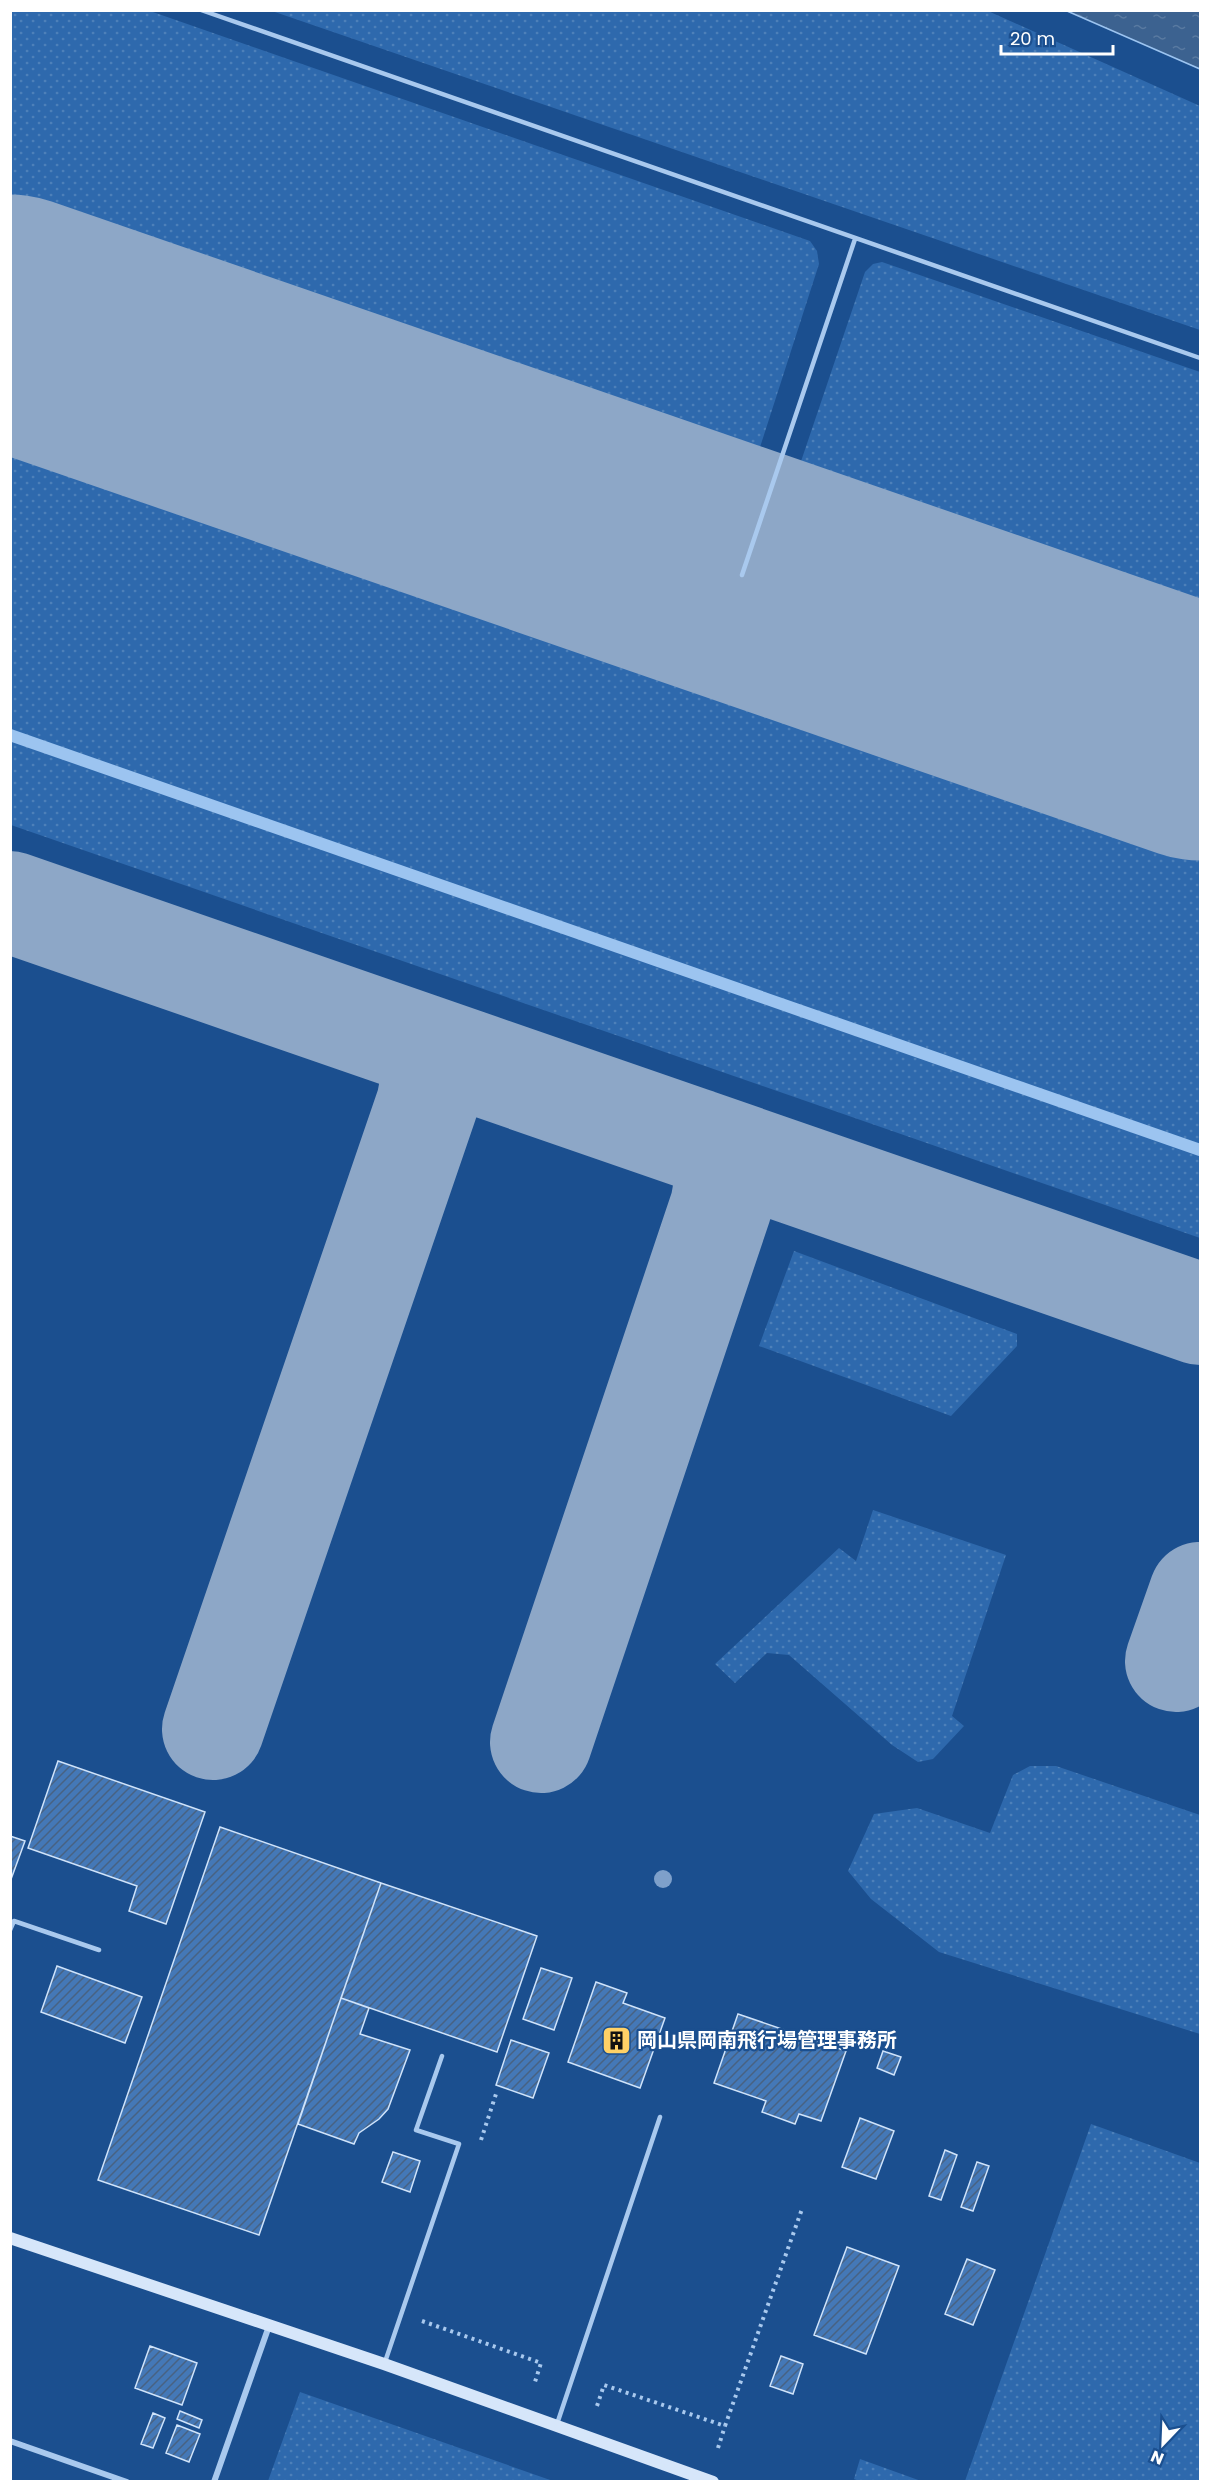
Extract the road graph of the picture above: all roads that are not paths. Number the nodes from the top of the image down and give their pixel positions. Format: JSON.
{"nodes":[{"id":1,"x":201,"y":10,"type":"edge"},
{"id":2,"x":855,"y":239,"type":"junction"},
{"id":3,"x":1200,"y":358,"type":"edge"},
{"id":4,"x":742,"y":574,"type":"dead end"},
{"id":5,"x":10,"y":1930,"type":"edge"},
{"id":6,"x":99,"y":1950,"type":"dead end"},
{"id":7,"x":442,"y":2056,"type":"dead end"},
{"id":8,"x":660,"y":2117,"type":"dead end"},
{"id":9,"x":10,"y":2238,"type":"edge"},
{"id":10,"x":269,"y":2326,"type":"junction"},
{"id":11,"x":384,"y":2364,"type":"junction"},
{"id":12,"x":556,"y":2426,"type":"junction"},
{"id":13,"x":10,"y":2441,"type":"edge"},
{"id":14,"x":127,"y":2481,"type":"edge"},
{"id":15,"x":214,"y":2481,"type":"edge"},
{"id":16,"x":713,"y":2481,"type":"edge"}],
"edges":[{"from":1,"to":2,"type":"lane"},
{"from":2,"to":3,"type":"lane"},
{"from":2,"to":4,"type":"lane"},
{"from":5,"to":6,"type":"lane"},
{"from":7,"to":11,"type":"lane"},
{"from":8,"to":12,"type":"lane"},
{"from":9,"to":10,"type":"street"},
{"from":10,"to":11,"type":"street"},
{"from":10,"to":15,"type":"street"},
{"from":11,"to":12,"type":"street"},
{"from":12,"to":16,"type":"street"},
{"from":13,"to":14,"type":"street"}]}
